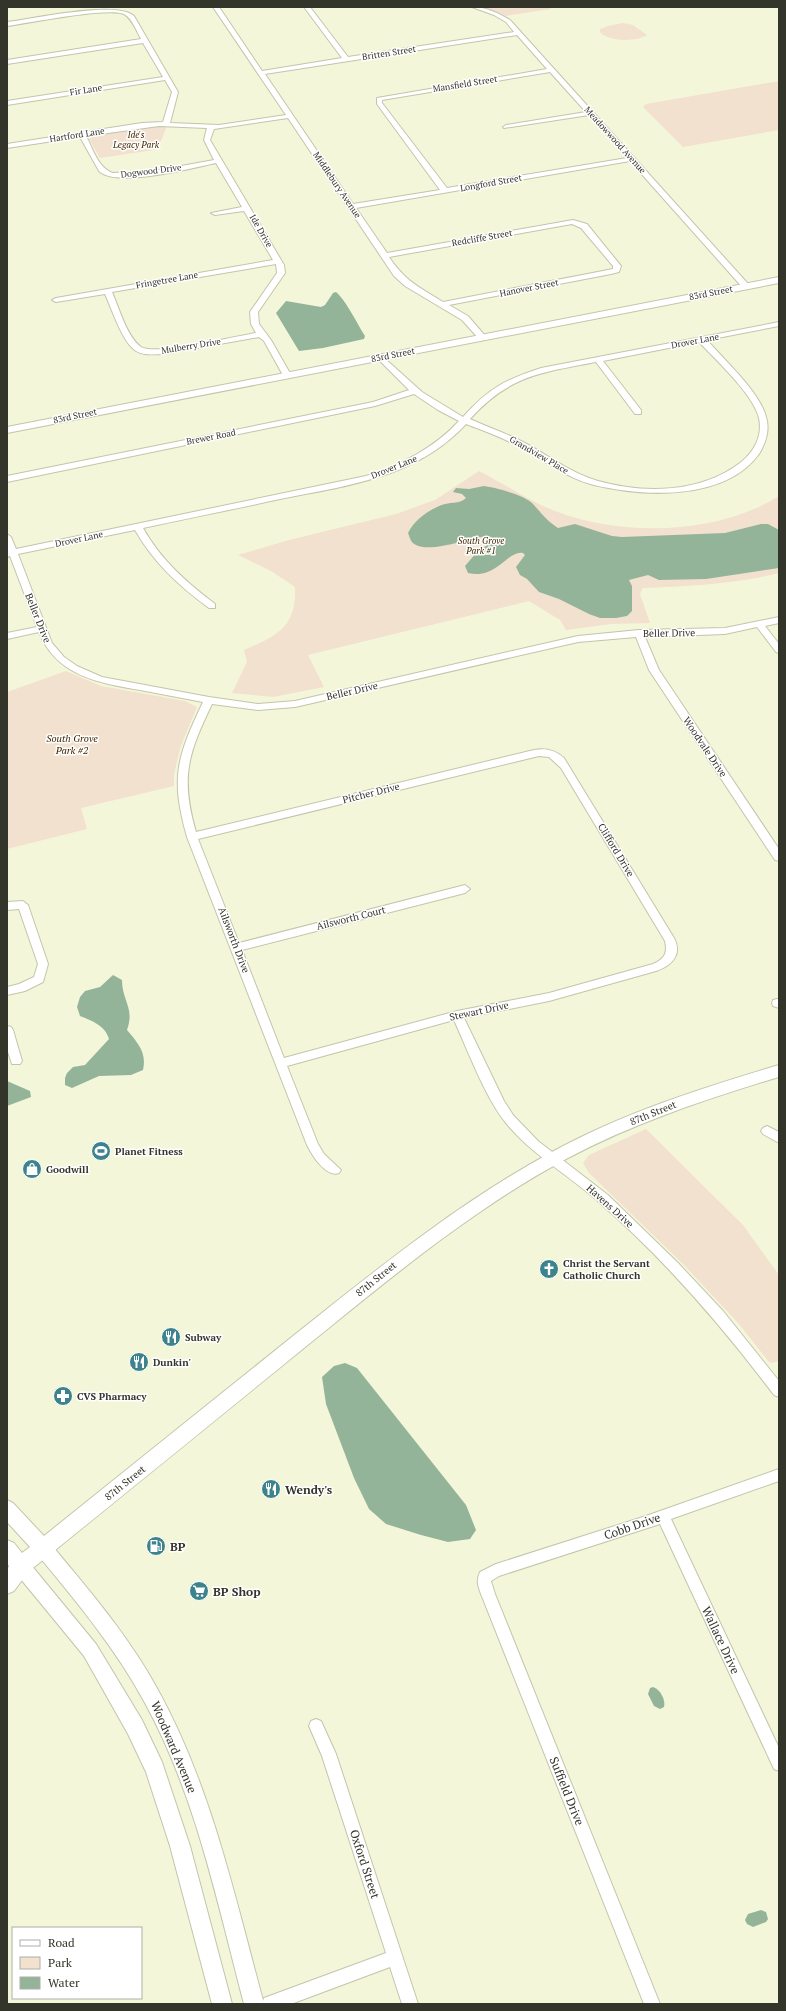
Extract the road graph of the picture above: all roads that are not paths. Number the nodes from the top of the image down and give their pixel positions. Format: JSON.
{"nodes":[{"id":1,"x":216,"y":7,"type":"edge"},
{"id":2,"x":307,"y":7,"type":"edge"},
{"id":3,"x":475,"y":7,"type":"edge"},
{"id":4,"x":7,"y":24,"type":"edge"},
{"id":5,"x":518,"y":33,"type":"junction"},
{"id":6,"x":144,"y":41,"type":"junction"},
{"id":7,"x":346,"y":59,"type":"junction"},
{"id":8,"x":7,"y":62,"type":"edge"},
{"id":9,"x":552,"y":70,"type":"junction"},
{"id":10,"x":260,"y":73,"type":"junction"},
{"id":11,"x":166,"y":78,"type":"junction"},
{"id":12,"x":7,"y":103,"type":"edge"},
{"id":13,"x":591,"y":113,"type":"junction"},
{"id":14,"x":290,"y":116,"type":"junction"},
{"id":15,"x":166,"y":124,"type":"junction"},
{"id":16,"x":506,"y":127,"type":"dead end"},
{"id":17,"x":211,"y":128,"type":"junction"},
{"id":18,"x":82,"y":134,"type":"junction"},
{"id":19,"x":7,"y":146,"type":"edge"},
{"id":20,"x":631,"y":159,"type":"junction"},
{"id":21,"x":217,"y":161,"type":"junction"},
{"id":22,"x":445,"y":191,"type":"junction"},
{"id":23,"x":351,"y":207,"type":"junction"},
{"id":24,"x":247,"y":208,"type":"junction"},
{"id":25,"x":215,"y":213,"type":"dead end"},
{"id":26,"x":384,"y":256,"type":"junction"},
{"id":27,"x":278,"y":261,"type":"junction"},
{"id":28,"x":616,"y":270,"type":"joint"},
{"id":29,"x":779,"y":280,"type":"edge"},
{"id":30,"x":746,"y":286,"type":"junction"},
{"id":31,"x":108,"y":291,"type":"junction"},
{"id":32,"x":56,"y":300,"type":"dead end"},
{"id":33,"x":442,"y":304,"type":"junction"},
{"id":34,"x":779,"y":324,"type":"edge"},
{"id":35,"x":261,"y":334,"type":"junction"},
{"id":36,"x":483,"y":338,"type":"junction"},
{"id":37,"x":702,"y":340,"type":"junction"},
{"id":38,"x":381,"y":357,"type":"junction"},
{"id":39,"x":598,"y":360,"type":"junction"},
{"id":40,"x":284,"y":375,"type":"junction"},
{"id":41,"x":415,"y":391,"type":"junction"},
{"id":42,"x":638,"y":412,"type":"dead end"},
{"id":43,"x":464,"y":420,"type":"junction"},
{"id":44,"x":7,"y":430,"type":"edge"},
{"id":45,"x":7,"y":478,"type":"edge"},
{"id":46,"x":138,"y":526,"type":"junction"},
{"id":47,"x":7,"y":537,"type":"edge"},
{"id":48,"x":10,"y":553,"type":"edge"},
{"id":49,"x":212,"y":606,"type":"dead end"},
{"id":50,"x":779,"y":620,"type":"edge"},
{"id":51,"x":759,"y":624,"type":"junction"},
{"id":52,"x":41,"y":629,"type":"junction"},
{"id":53,"x":639,"y":633,"type":"junction"},
{"id":54,"x":7,"y":636,"type":"edge"},
{"id":55,"x":779,"y":650,"type":"edge"},
{"id":56,"x":208,"y":700,"type":"junction"},
{"id":57,"x":550,"y":752,"type":"joint"},
{"id":58,"x":192,"y":837,"type":"junction"},
{"id":59,"x":779,"y":857,"type":"edge"},
{"id":60,"x":464,"y":889,"type":"dead end"},
{"id":61,"x":7,"y":906,"type":"edge"},
{"id":62,"x":237,"y":947,"type":"junction"},
{"id":63,"x":673,"y":954,"type":"joint"},
{"id":64,"x":7,"y":991,"type":"edge"},
{"id":65,"x":457,"y":1015,"type":"junction"},
{"id":66,"x":7,"y":1030,"type":"edge"},
{"id":67,"x":16,"y":1061,"type":"dead end"},
{"id":68,"x":281,"y":1063,"type":"junction"},
{"id":69,"x":779,"y":1071,"type":"edge"},
{"id":70,"x":767,"y":1131,"type":"dead end"},
{"id":71,"x":779,"y":1138,"type":"edge"},
{"id":72,"x":554,"y":1159,"type":"junction"},
{"id":73,"x":335,"y":1170,"type":"dead end"},
{"id":74,"x":777,"y":1384,"type":"edge"},
{"id":75,"x":779,"y":1475,"type":"edge"},
{"id":76,"x":7,"y":1509,"type":"edge"},
{"id":77,"x":663,"y":1516,"type":"junction"},
{"id":78,"x":44,"y":1548,"type":"junction"},
{"id":79,"x":7,"y":1549,"type":"edge"},
{"id":80,"x":14,"y":1569,"type":"edge"},
{"id":81,"x":485,"y":1577,"type":"joint"},
{"id":82,"x":7,"y":1585,"type":"edge"},
{"id":83,"x":316,"y":1726,"type":"dead end"},
{"id":84,"x":779,"y":1764,"type":"edge"},
{"id":85,"x":395,"y":1956,"type":"junction"},
{"id":86,"x":222,"y":2004,"type":"edge"},
{"id":87,"x":254,"y":2004,"type":"edge"},
{"id":88,"x":270,"y":2004,"type":"edge"},
{"id":89,"x":410,"y":2004,"type":"edge"},
{"id":90,"x":652,"y":2004,"type":"edge"}],
"edges":[{"from":1,"to":10,"type":"street","name":"Middlebury Avenue"},
{"from":2,"to":7,"type":"street"},
{"from":3,"to":5,"type":"street","name":"Meadowwood Avenue"},
{"from":4,"to":6,"type":"street"},
{"from":5,"to":7,"type":"street","name":"Britten Street"},
{"from":5,"to":9,"type":"street","name":"Meadowwood Avenue"},
{"from":6,"to":8,"type":"street"},
{"from":6,"to":11,"type":"street"},
{"from":7,"to":10,"type":"street","name":"Britten Street"},
{"from":9,"to":13,"type":"street","name":"Meadowwood Avenue"},
{"from":9,"to":22,"type":"street","name":"Mansfield Street"},
{"from":10,"to":14,"type":"street","name":"Middlebury Avenue"},
{"from":11,"to":12,"type":"street","name":"Fir Lane"},
{"from":11,"to":15,"type":"street"},
{"from":13,"to":16,"type":"street"},
{"from":13,"to":20,"type":"street","name":"Meadowwood Avenue"},
{"from":14,"to":17,"type":"street","name":"Hartford Lane"},
{"from":14,"to":23,"type":"street","name":"Middlebury Avenue"},
{"from":15,"to":17,"type":"street","name":"Hartford Lane"},
{"from":15,"to":18,"type":"street","name":"Hartford Lane"},
{"from":17,"to":21,"type":"street","name":"Ide Drive"},
{"from":18,"to":19,"type":"street","name":"Hartford Lane"},
{"from":18,"to":21,"type":"street","name":"Dogwood Drive"},
{"from":20,"to":22,"type":"street","name":"Longford Street"},
{"from":20,"to":30,"type":"street","name":"Meadowwood Avenue"},
{"from":21,"to":24,"type":"street","name":"Ide Drive"},
{"from":22,"to":23,"type":"street","name":"Longford Street"},
{"from":23,"to":26,"type":"street","name":"Middlebury Avenue"},
{"from":24,"to":25,"type":"street"},
{"from":24,"to":27,"type":"street","name":"Ide Drive"},
{"from":26,"to":28,"type":"street","name":"Redcliffe Street"},
{"from":26,"to":33,"type":"street","name":"Middlebury Avenue"},
{"from":27,"to":31,"type":"street","name":"Fringetree Lane"},
{"from":27,"to":35,"type":"street"},
{"from":28,"to":33,"type":"street","name":"Hanover Street"},
{"from":29,"to":30,"type":"main road","name":"83rd Street"},
{"from":30,"to":36,"type":"main road","name":"83rd Street"},
{"from":31,"to":32,"type":"street","name":"Fringetree Lane"},
{"from":31,"to":35,"type":"street","name":"Mulberry Drive"},
{"from":33,"to":36,"type":"street","name":"Middlebury Avenue"},
{"from":34,"to":37,"type":"street","name":"Drover Lane"},
{"from":35,"to":40,"type":"street"},
{"from":36,"to":38,"type":"main road","name":"83rd Street"},
{"from":37,"to":39,"type":"street","name":"Drover Lane"},
{"from":37,"to":43,"type":"street","name":"Grandview Place"},
{"from":38,"to":40,"type":"main road","name":"83rd Street"},
{"from":38,"to":41,"type":"street","name":"Grandview Place"},
{"from":39,"to":42,"type":"street"},
{"from":39,"to":43,"type":"street","name":"Drover Lane"},
{"from":40,"to":44,"type":"main road","name":"83rd Street"},
{"from":41,"to":43,"type":"street","name":"Grandview Place"},
{"from":41,"to":45,"type":"street","name":"Brewer Road"},
{"from":43,"to":46,"type":"street","name":"Drover Lane"},
{"from":46,"to":48,"type":"street","name":"Drover Lane"},
{"from":46,"to":49,"type":"street"},
{"from":47,"to":48,"type":"street","name":"Beller Drive"},
{"from":48,"to":52,"type":"street","name":"Beller Drive"},
{"from":50,"to":51,"type":"street","name":"Beller Drive"},
{"from":51,"to":53,"type":"street","name":"Beller Drive"},
{"from":51,"to":55,"type":"street"},
{"from":52,"to":54,"type":"street"},
{"from":52,"to":56,"type":"street","name":"Beller Drive"},
{"from":53,"to":56,"type":"street","name":"Beller Drive"},
{"from":53,"to":59,"type":"street","name":"Woodvale Drive"},
{"from":56,"to":58,"type":"street","name":"Ailsworth Drive"},
{"from":57,"to":58,"type":"street","name":"Pitcher Drive"},
{"from":57,"to":63,"type":"street","name":"Clifford Drive"},
{"from":58,"to":62,"type":"street","name":"Ailsworth Drive"},
{"from":60,"to":62,"type":"street","name":"Ailsworth Court"},
{"from":61,"to":64,"type":"street"},
{"from":62,"to":68,"type":"street","name":"Ailsworth Drive"},
{"from":63,"to":65,"type":"street","name":"Stewart Drive"},
{"from":65,"to":68,"type":"street","name":"Stewart Drive"},
{"from":65,"to":72,"type":"street","name":"Havens Drive"},
{"from":66,"to":67,"type":"street"},
{"from":68,"to":73,"type":"street","name":"Ailsworth Drive"},
{"from":69,"to":72,"type":"main road","name":"87th Street"},
{"from":70,"to":71,"type":"street"},
{"from":72,"to":74,"type":"street","name":"Havens Drive"},
{"from":72,"to":78,"type":"main road","name":"87th Street"},
{"from":75,"to":77,"type":"street","name":"Cobb Drive"},
{"from":76,"to":78,"type":"main road","name":"Woodward Avenue"},
{"from":77,"to":81,"type":"street","name":"Cobb Drive"},
{"from":77,"to":84,"type":"street","name":"Wallace Drive"},
{"from":78,"to":80,"type":"main road","name":"87th Street"},
{"from":78,"to":87,"type":"street","name":"Woodward Avenue"},
{"from":79,"to":80,"type":"main road"},
{"from":80,"to":82,"type":"main road","name":"87th Street"},
{"from":80,"to":86,"type":"street"},
{"from":81,"to":90,"type":"street","name":"Suffield Drive"},
{"from":83,"to":85,"type":"street","name":"Oxford Street"},
{"from":85,"to":88,"type":"street"},
{"from":85,"to":89,"type":"street","name":"Oxford Street"}]}
